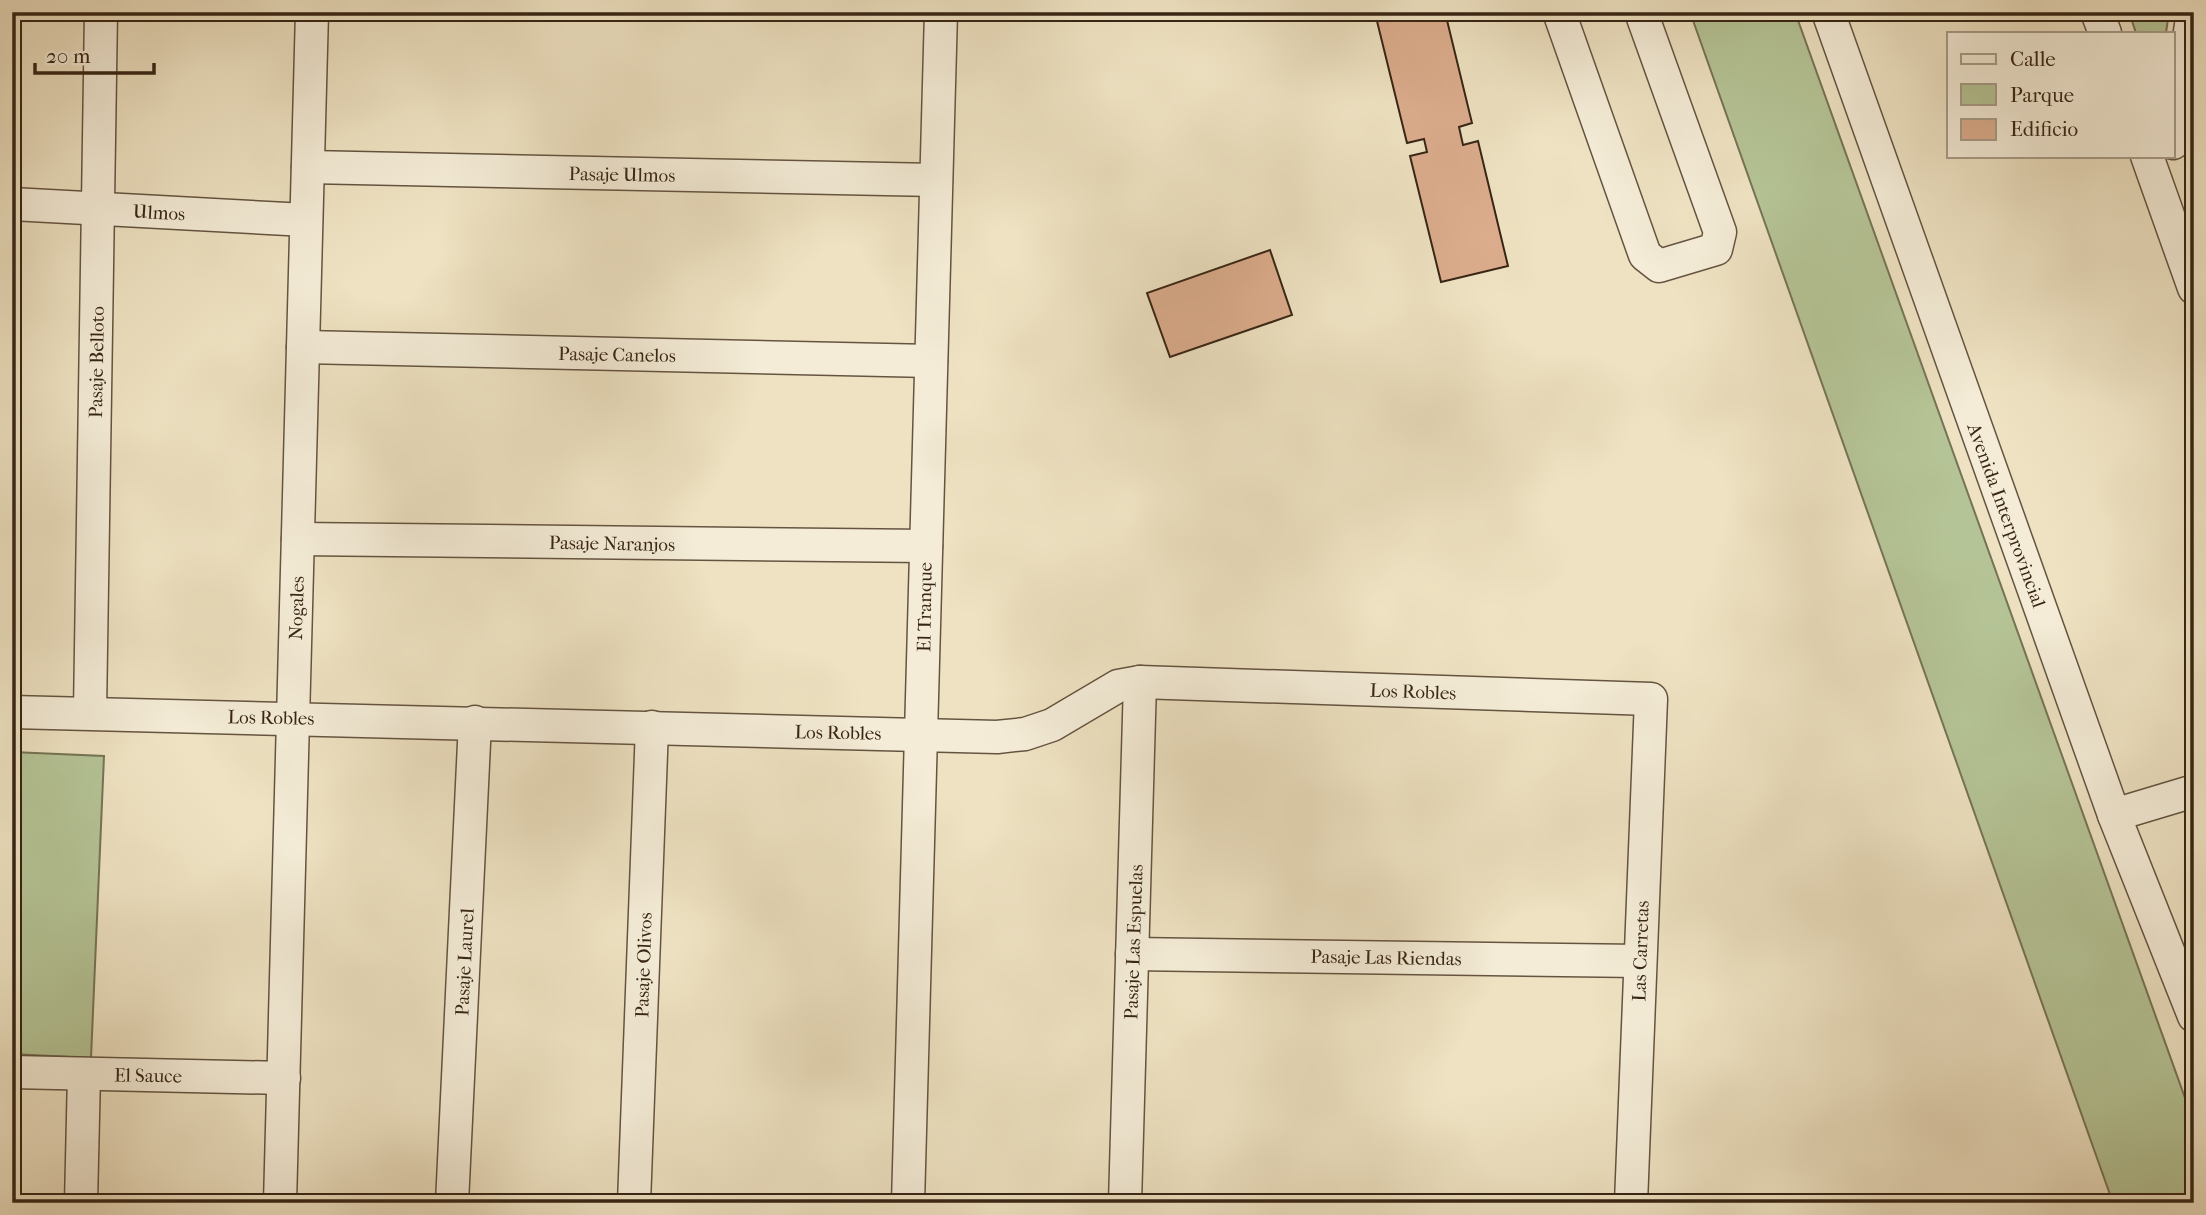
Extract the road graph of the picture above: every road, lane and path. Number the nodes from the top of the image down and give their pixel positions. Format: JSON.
{"nodes":[{"id":1,"x":102,"y":12,"type":"edge"},
{"id":2,"x":312,"y":12,"type":"edge"},
{"id":3,"x":940,"y":12,"type":"edge"},
{"id":4,"x":1559,"y":12,"type":"edge"},
{"id":5,"x":1641,"y":12,"type":"edge"},
{"id":6,"x":1828,"y":12,"type":"edge"},
{"id":7,"x":2097,"y":12,"type":"edge"},
{"id":8,"x":2193,"y":12,"type":"edge"},
{"id":9,"x":2105,"y":32,"type":"edge"},
{"id":10,"x":2174,"y":136,"type":"edge"},
{"id":11,"x":2148,"y":158,"type":"edge"},
{"id":12,"x":2171,"y":158,"type":"edge"},
{"id":13,"x":308,"y":167,"type":"junction"},
{"id":14,"x":936,"y":180,"type":"junction"},
{"id":15,"x":2164,"y":202,"type":"junction"},
{"id":16,"x":12,"y":204,"type":"edge"},
{"id":17,"x":99,"y":209,"type":"junction"},
{"id":18,"x":306,"y":220,"type":"junction"},
{"id":19,"x":2194,"y":288,"type":"edge"},
{"id":20,"x":303,"y":347,"type":"junction"},
{"id":21,"x":931,"y":361,"type":"junction"},
{"id":22,"x":298,"y":539,"type":"junction"},
{"id":23,"x":926,"y":546,"type":"junction"},
{"id":24,"x":1140,"y":682,"type":"junction"},
{"id":25,"x":1651,"y":699,"type":"joint"},
{"id":26,"x":12,"y":712,"type":"edge"},
{"id":27,"x":90,"y":712,"type":"junction"},
{"id":28,"x":293,"y":718,"type":"junction"},
{"id":29,"x":475,"y":722,"type":"junction"},
{"id":30,"x":652,"y":727,"type":"junction"},
{"id":31,"x":921,"y":734,"type":"junction"},
{"id":32,"x":2194,"y":790,"type":"edge"},
{"id":33,"x":2114,"y":815,"type":"junction"},
{"id":34,"x":1132,"y":954,"type":"junction"},
{"id":35,"x":1640,"y":961,"type":"junction"},
{"id":36,"x":2194,"y":1016,"type":"edge"},
{"id":37,"x":12,"y":1072,"type":"edge"},
{"id":38,"x":84,"y":1074,"type":"junction"},
{"id":39,"x":284,"y":1078,"type":"junction"},
{"id":40,"x":81,"y":1203,"type":"edge"},
{"id":41,"x":280,"y":1203,"type":"edge"},
{"id":42,"x":452,"y":1203,"type":"edge"},
{"id":43,"x":634,"y":1203,"type":"edge"},
{"id":44,"x":908,"y":1203,"type":"edge"},
{"id":45,"x":1125,"y":1203,"type":"edge"},
{"id":46,"x":1631,"y":1203,"type":"edge"}],
"edges":[{"from":1,"to":17,"type":"street","name":"Pasaje Belloto"},
{"from":2,"to":13,"type":"street","name":"Nogales"},
{"from":3,"to":14,"type":"street","name":"El Tranque"},
{"from":4,"to":5,"type":"street"},
{"from":6,"to":33,"type":"street","name":"Avenida Interprovincial"},
{"from":7,"to":9,"type":"street"},
{"from":8,"to":10,"type":"street"},
{"from":11,"to":15,"type":"street"},
{"from":12,"to":15,"type":"street"},
{"from":13,"to":14,"type":"street","name":"Pasaje Ulmos"},
{"from":13,"to":18,"type":"street","name":"Nogales"},
{"from":14,"to":21,"type":"street","name":"El Tranque"},
{"from":15,"to":19,"type":"street"},
{"from":16,"to":17,"type":"street","name":"Ulmos"},
{"from":17,"to":18,"type":"street","name":"Ulmos"},
{"from":17,"to":27,"type":"street","name":"Pasaje Belloto"},
{"from":18,"to":20,"type":"street","name":"Nogales"},
{"from":20,"to":21,"type":"street","name":"Pasaje Canelos"},
{"from":20,"to":22,"type":"street","name":"Nogales"},
{"from":21,"to":23,"type":"street","name":"El Tranque"},
{"from":22,"to":23,"type":"street","name":"Pasaje Naranjos"},
{"from":22,"to":28,"type":"street","name":"Nogales"},
{"from":23,"to":31,"type":"street","name":"El Tranque"},
{"from":24,"to":25,"type":"street","name":"Los Robles"},
{"from":24,"to":31,"type":"street","name":"Los Robles"},
{"from":24,"to":34,"type":"street","name":"Pasaje Las Espuelas"},
{"from":25,"to":35,"type":"street","name":"Las Carretas"},
{"from":26,"to":27,"type":"street","name":"Los Robles"},
{"from":27,"to":28,"type":"street","name":"Los Robles"},
{"from":28,"to":29,"type":"street","name":"Los Robles"},
{"from":28,"to":39,"type":"street","name":"Nogales"},
{"from":29,"to":30,"type":"street","name":"Los Robles"},
{"from":29,"to":42,"type":"street","name":"Pasaje Laurel"},
{"from":30,"to":31,"type":"street","name":"Los Robles"},
{"from":30,"to":43,"type":"street","name":"Pasaje Olivos"},
{"from":31,"to":44,"type":"street","name":"El Tranque"},
{"from":32,"to":33,"type":"street"},
{"from":33,"to":36,"type":"street","name":"Avenida Interprovincial"},
{"from":34,"to":35,"type":"street","name":"Pasaje Las Riendas"},
{"from":34,"to":45,"type":"street","name":"Pasaje Las Espuelas"},
{"from":35,"to":46,"type":"street","name":"Las Carretas"},
{"from":37,"to":38,"type":"street","name":"El Sauce"},
{"from":38,"to":39,"type":"street","name":"El Sauce"},
{"from":38,"to":40,"type":"street"},
{"from":39,"to":41,"type":"street","name":"Nogales"}]}
